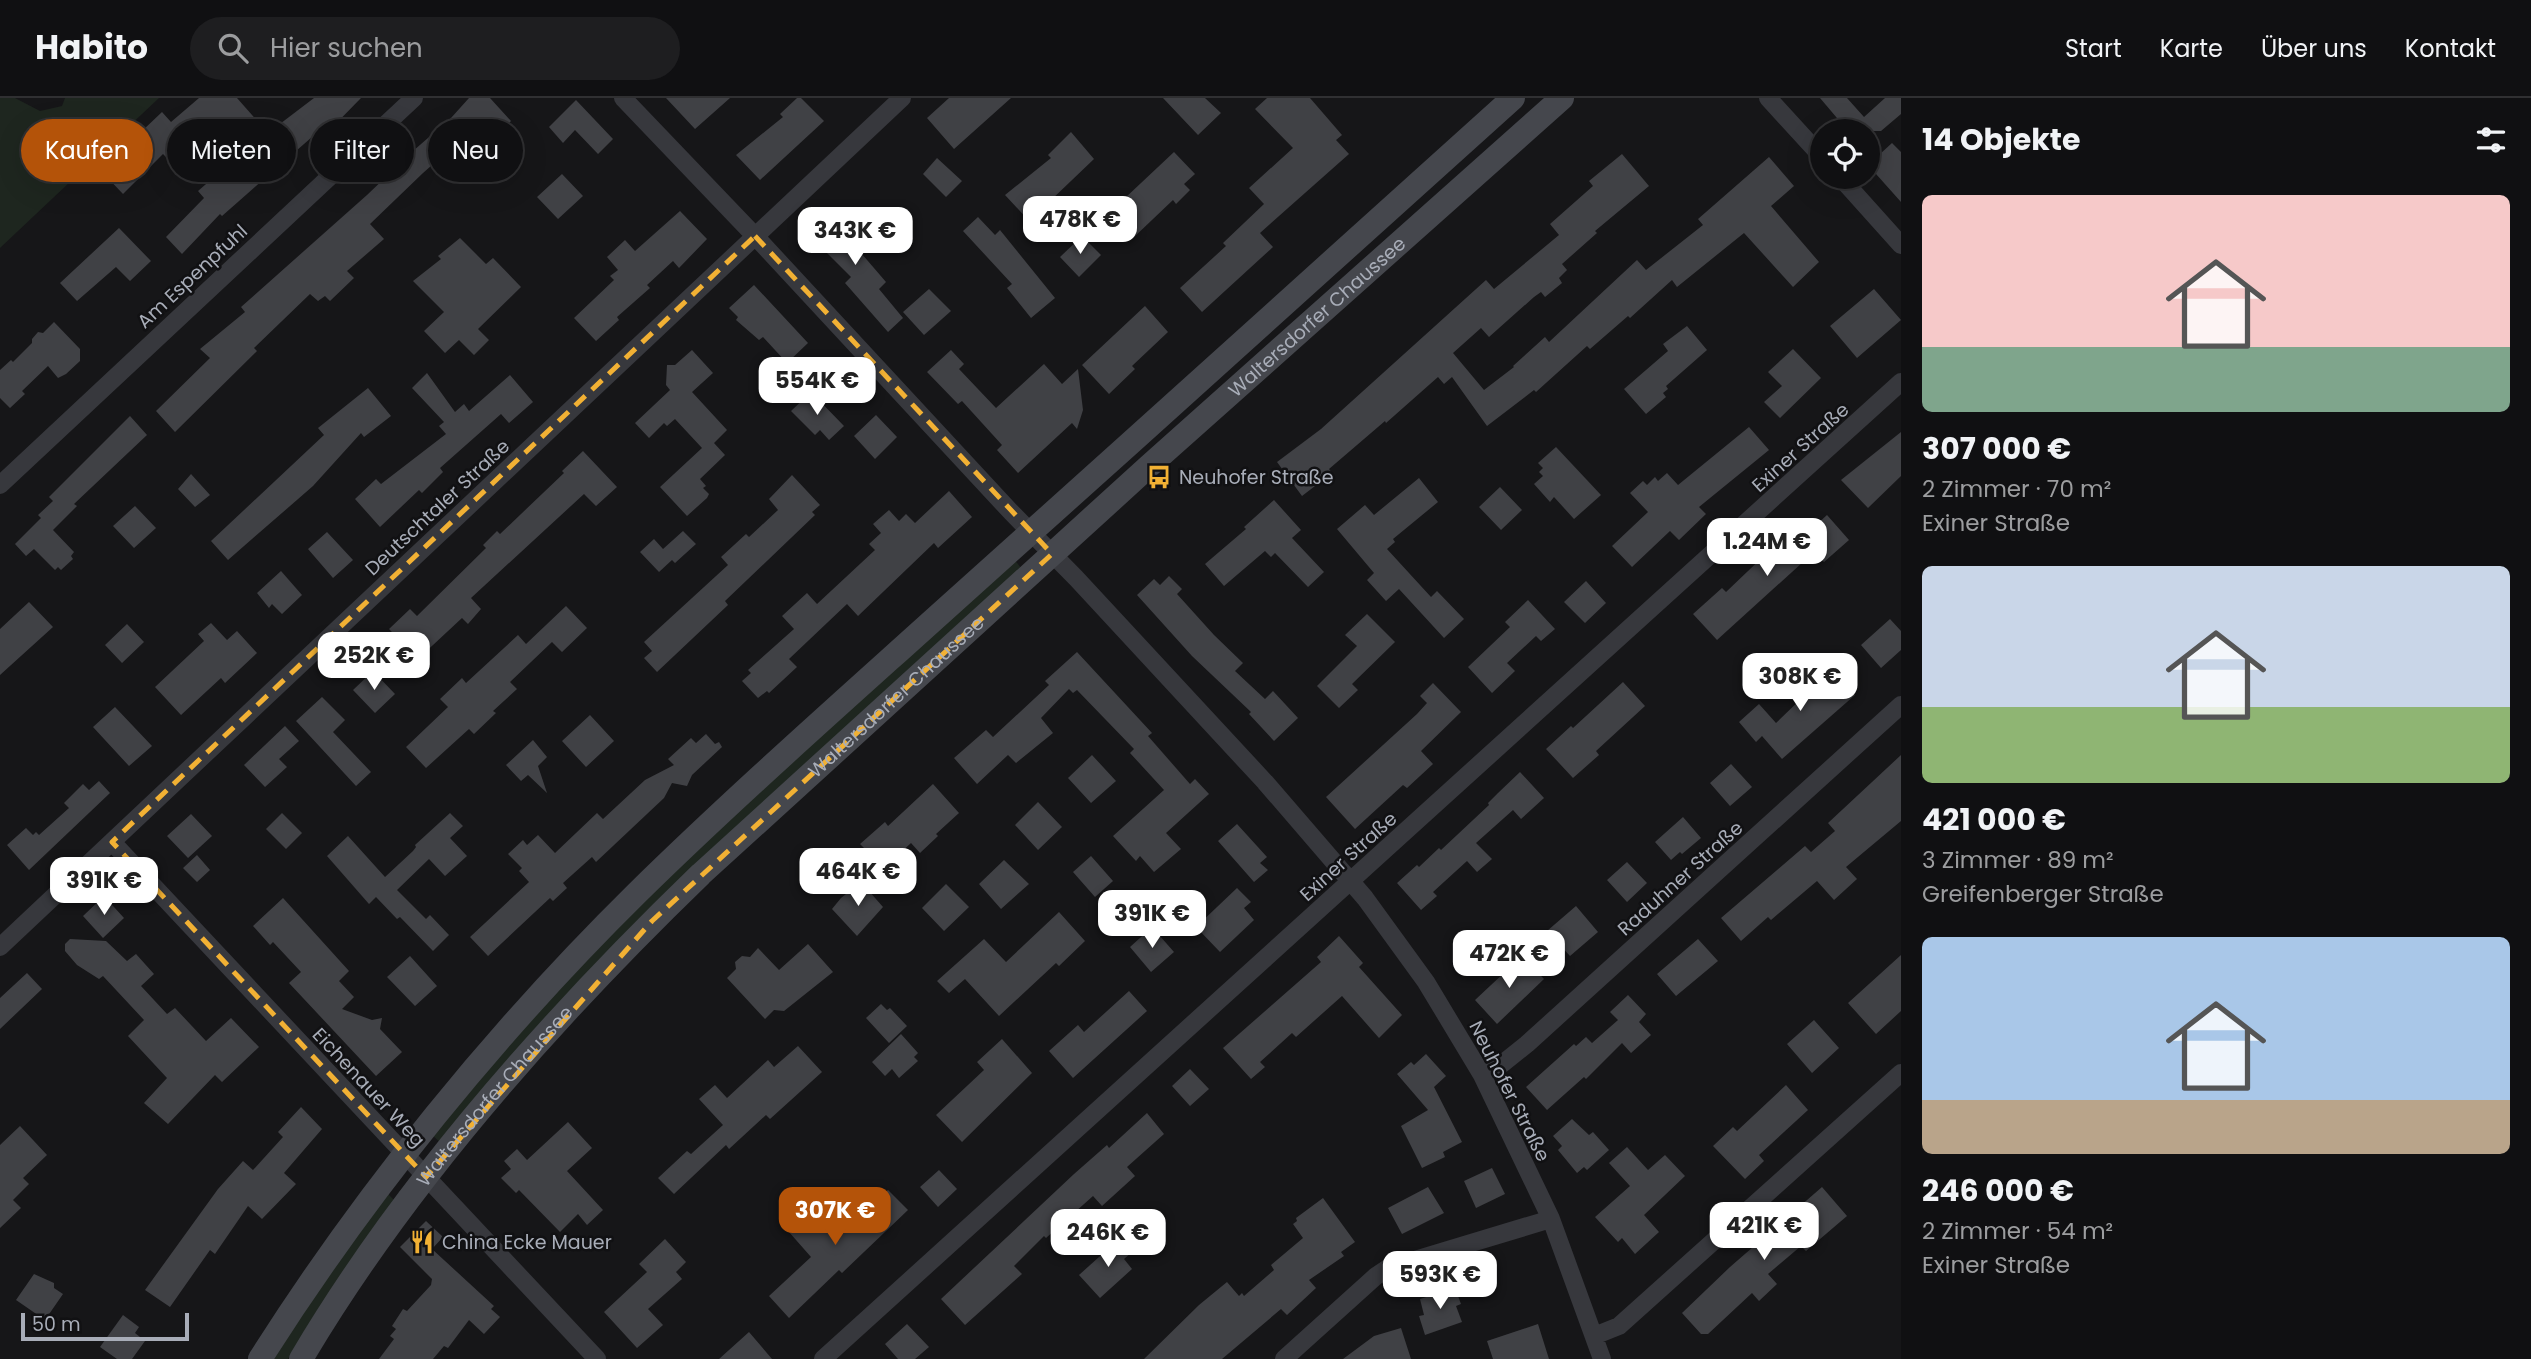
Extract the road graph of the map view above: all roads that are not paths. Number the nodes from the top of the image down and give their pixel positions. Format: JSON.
{"nodes":[{"id":1,"x":414,"y":98,"type":"edge"},
{"id":2,"x":623,"y":98,"type":"edge"},
{"id":3,"x":902,"y":98,"type":"edge"},
{"id":4,"x":1513,"y":98,"type":"edge"},
{"id":5,"x":1562,"y":98,"type":"edge"},
{"id":6,"x":1768,"y":98,"type":"edge"},
{"id":7,"x":1810,"y":144,"type":"edge"},
{"id":8,"x":1851,"y":189,"type":"edge"},
{"id":9,"x":755,"y":236,"type":"junction"},
{"id":10,"x":1901,"y":244,"type":"edge"},
{"id":11,"x":1901,"y":382,"type":"edge"},
{"id":12,"x":0,"y":485,"type":"edge"},
{"id":13,"x":1031,"y":531,"type":"junction"},
{"id":14,"x":1052,"y":554,"type":"junction"},
{"id":15,"x":1901,"y":705,"type":"edge"},
{"id":16,"x":112,"y":842,"type":"junction"},
{"id":17,"x":1352,"y":881,"type":"junction"},
{"id":18,"x":0,"y":947,"type":"edge"},
{"id":19,"x":1901,"y":1073,"type":"edge"},
{"id":20,"x":1482,"y":1075,"type":"junction"},
{"id":21,"x":405,"y":1156,"type":"junction"},
{"id":22,"x":426,"y":1177,"type":"junction"},
{"id":23,"x":1551,"y":1219,"type":"junction"},
{"id":24,"x":1594,"y":1336,"type":"junction"},
{"id":25,"x":260,"y":1359,"type":"edge"},
{"id":26,"x":301,"y":1359,"type":"edge"},
{"id":27,"x":597,"y":1359,"type":"edge"},
{"id":28,"x":823,"y":1359,"type":"edge"},
{"id":29,"x":1284,"y":1359,"type":"edge"},
{"id":30,"x":1602,"y":1359,"type":"edge"}],
"edges":[{"from":1,"to":12,"type":"street","name":"Am Espenpfuhl"},
{"from":2,"to":9,"type":"street","name":"Neuhofer Straße"},
{"from":3,"to":9,"type":"street","name":"Deutschtaler Straße"},
{"from":4,"to":13,"type":"main road","name":"Waltersdorfer Chaussee"},
{"from":5,"to":14,"type":"main road","name":"Waltersdorfer Chaussee"},
{"from":6,"to":7,"type":"street"},
{"from":8,"to":10,"type":"street"},
{"from":9,"to":13,"type":"street","name":"Neuhofer Straße"},
{"from":9,"to":16,"type":"street","name":"Deutschtaler Straße"},
{"from":11,"to":17,"type":"street","name":"Exiner Straße"},
{"from":13,"to":14,"type":"street","name":"Neuhofer Straße"},
{"from":13,"to":21,"type":"main road","name":"Waltersdorfer Chaussee"},
{"from":14,"to":17,"type":"street","name":"Neuhofer Straße"},
{"from":14,"to":22,"type":"main road","name":"Waltersdorfer Chaussee"},
{"from":15,"to":20,"type":"street","name":"Raduhner Straße"},
{"from":16,"to":18,"type":"street","name":"Deutschtaler Straße"},
{"from":16,"to":21,"type":"street","name":"Eichenauer Weg"},
{"from":17,"to":20,"type":"street","name":"Neuhofer Straße"},
{"from":17,"to":28,"type":"street","name":"Exiner Straße"},
{"from":19,"to":24,"type":"street"},
{"from":20,"to":23,"type":"street","name":"Neuhofer Straße"},
{"from":21,"to":22,"type":"street","name":"Eichenauer Weg"},
{"from":21,"to":25,"type":"main road","name":"Waltersdorfer Chaussee"},
{"from":22,"to":26,"type":"main road","name":"Waltersdorfer Chaussee"},
{"from":22,"to":27,"type":"street","name":"Eichenauer Weg"},
{"from":23,"to":24,"type":"street","name":"Neuhofer Straße"},
{"from":23,"to":29,"type":"street"},
{"from":24,"to":30,"type":"street","name":"Neuhofer Straße"}]}
